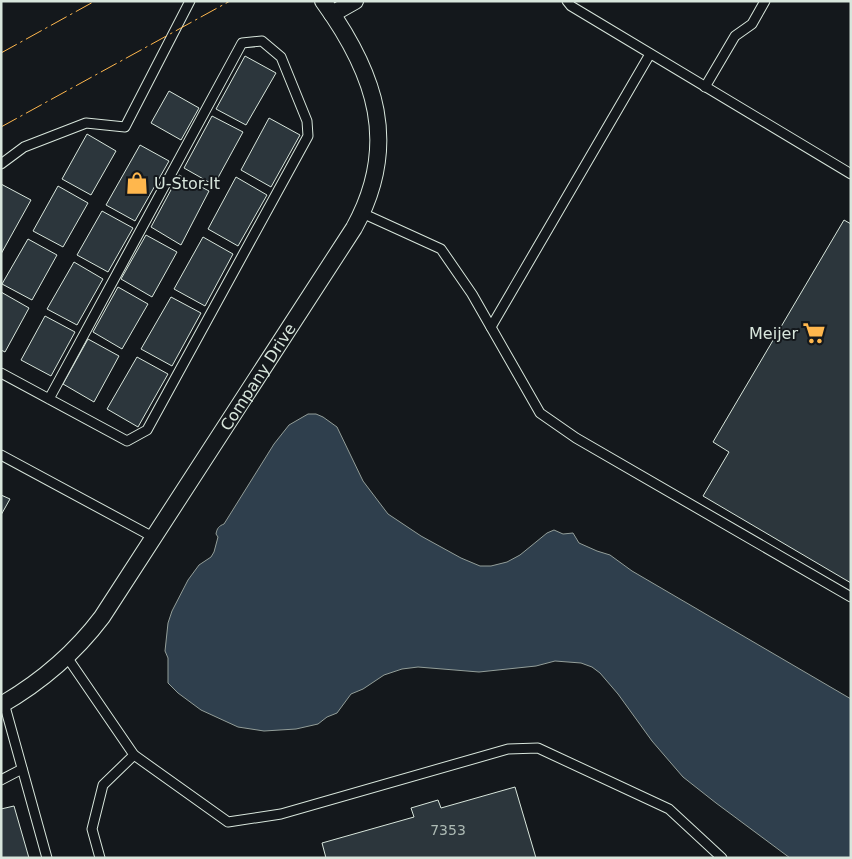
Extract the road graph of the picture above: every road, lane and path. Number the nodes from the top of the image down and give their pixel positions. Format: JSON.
{"nodes":[{"id":1,"x":190,"y":1,"type":"edge"},
{"id":2,"x":355,"y":1,"type":"edge"},
{"id":3,"x":567,"y":1,"type":"edge"},
{"id":4,"x":765,"y":1,"type":"edge"},
{"id":5,"x":328,"y":8,"type":"edge"},
{"id":6,"x":650,"y":54,"type":"junction"},
{"id":7,"x":706,"y":87,"type":"junction"},
{"id":8,"x":1,"y":164,"type":"edge"},
{"id":9,"x":850,"y":172,"type":"edge"},
{"id":10,"x":362,"y":212,"type":"junction"},
{"id":11,"x":491,"y":327,"type":"junction"},
{"id":12,"x":1,"y":373,"type":"edge"},
{"id":13,"x":49,"y":399,"type":"junction"},
{"id":14,"x":1,"y":455,"type":"edge"},
{"id":15,"x":153,"y":537,"type":"junction"},
{"id":16,"x":851,"y":597,"type":"edge"},
{"id":17,"x":67,"y":658,"type":"junction"},
{"id":18,"x":3,"y":704,"type":"edge"},
{"id":19,"x":134,"y":754,"type":"junction"},
{"id":20,"x":22,"y":769,"type":"junction"},
{"id":21,"x":1,"y":780,"type":"edge"},
{"id":22,"x":47,"y":858,"type":"edge"},
{"id":23,"x":100,"y":858,"type":"edge"},
{"id":24,"x":722,"y":858,"type":"edge"}],
"edges":[{"from":1,"to":8,"type":"lane"},
{"from":2,"to":5,"type":"street"},
{"from":3,"to":6,"type":"lane"},
{"from":4,"to":7,"type":"lane"},
{"from":5,"to":10,"type":"street","name":"Company Drive"},
{"from":6,"to":7,"type":"lane"},
{"from":6,"to":11,"type":"lane"},
{"from":7,"to":9,"type":"lane"},
{"from":10,"to":11,"type":"lane"},
{"from":10,"to":15,"type":"street","name":"Company Drive"},
{"from":11,"to":16,"type":"lane"},
{"from":12,"to":13,"type":"lane"},
{"from":13,"to":13,"type":"lane"},
{"from":14,"to":15,"type":"lane"},
{"from":15,"to":17,"type":"street","name":"Company Drive"},
{"from":17,"to":18,"type":"street","name":"Company Drive"},
{"from":17,"to":19,"type":"lane"},
{"from":18,"to":20,"type":"lane"},
{"from":19,"to":23,"type":"lane"},
{"from":19,"to":24,"type":"lane"},
{"from":20,"to":21,"type":"lane"},
{"from":20,"to":22,"type":"lane"}]}
